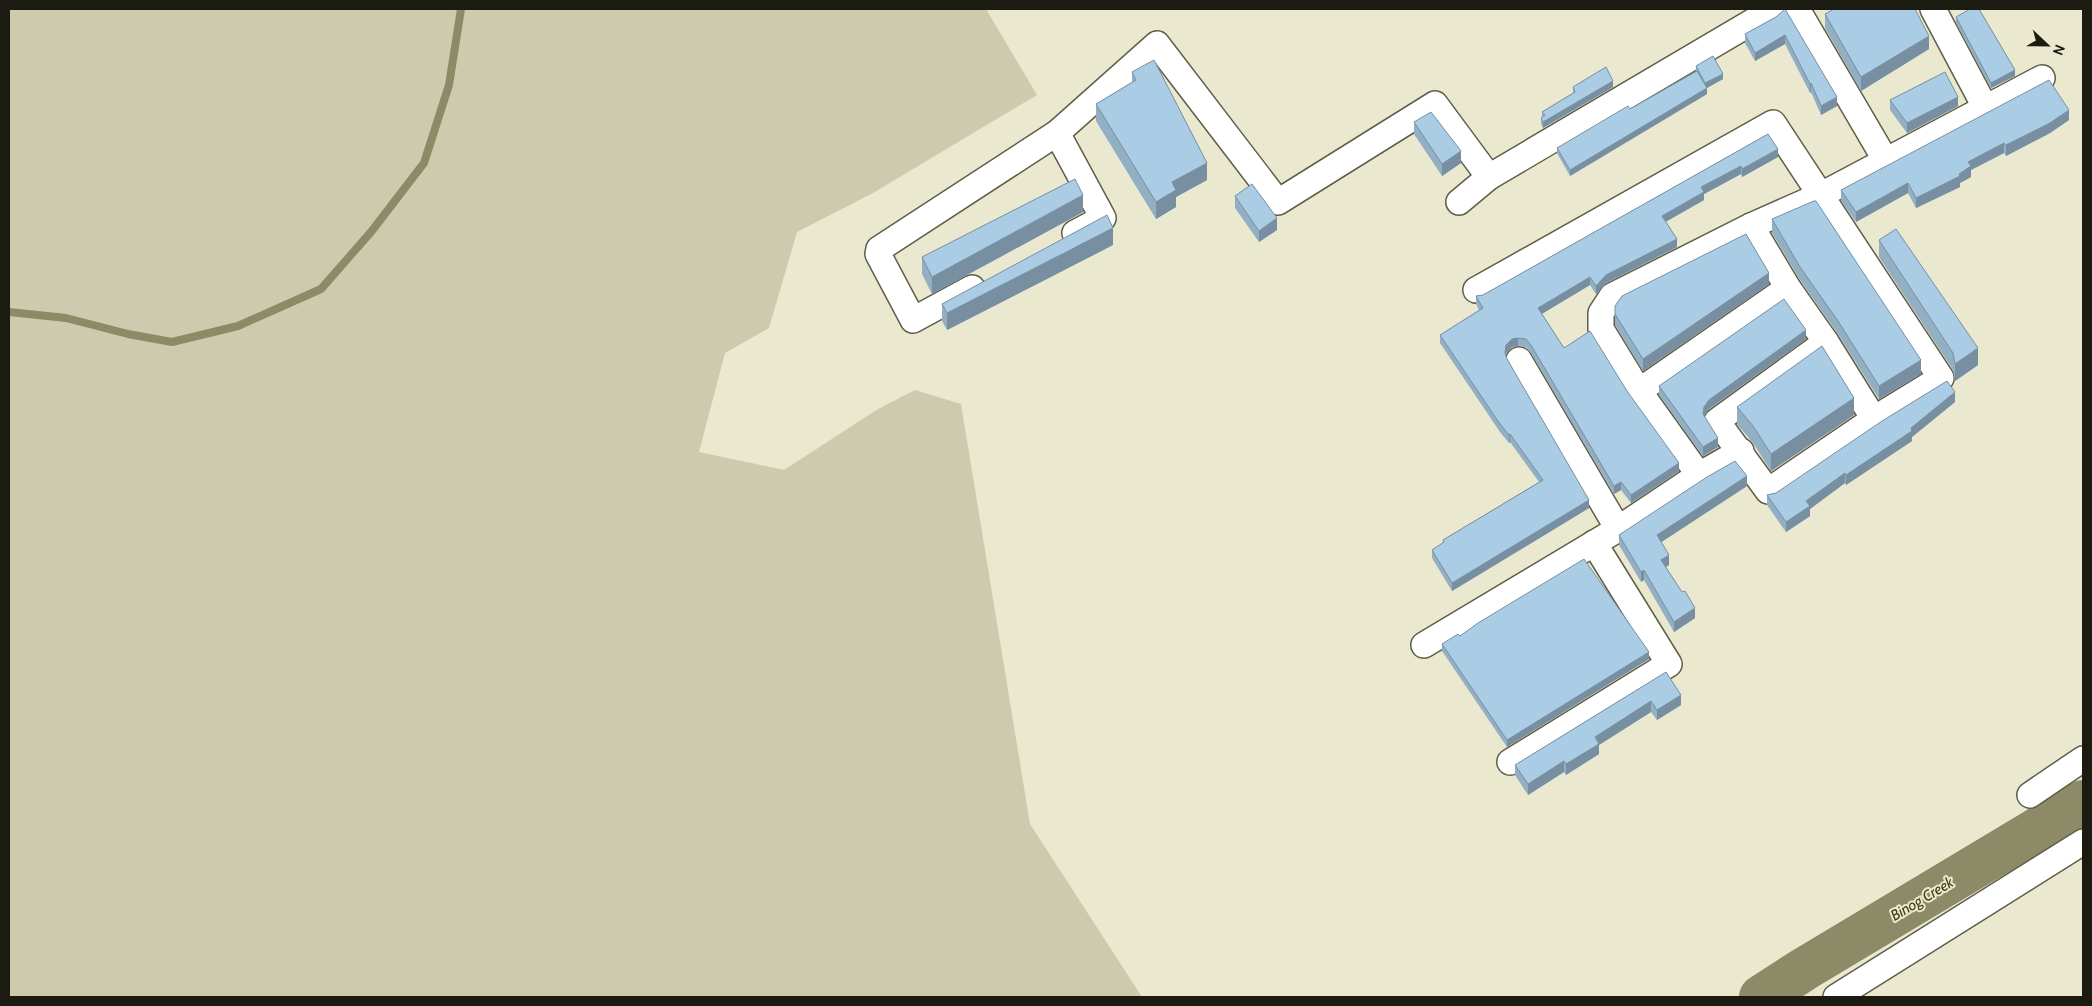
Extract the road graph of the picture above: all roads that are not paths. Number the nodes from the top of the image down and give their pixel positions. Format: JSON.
{"nodes":[{"id":1,"x":1774,"y":9,"type":"edge"},
{"id":2,"x":1797,"y":9,"type":"edge"},
{"id":3,"x":1933,"y":9,"type":"edge"},
{"id":4,"x":2042,"y":78,"type":"dead end"},
{"id":5,"x":1985,"y":107,"type":"junction"},
{"id":6,"x":1057,"y":133,"type":"junction"},
{"id":7,"x":1886,"y":161,"type":"junction"},
{"id":8,"x":1489,"y":177,"type":"junction"},
{"id":9,"x":1821,"y":195,"type":"junction"},
{"id":10,"x":1459,"y":202,"type":"dead end"},
{"id":11,"x":1751,"y":226,"type":"junction"},
{"id":12,"x":1051,"y":246,"type":"edge"},
{"id":13,"x":991,"y":278,"type":"edge"},
{"id":14,"x":1788,"y":288,"type":"junction"},
{"id":15,"x":1476,"y":290,"type":"dead end"},
{"id":16,"x":1826,"y":342,"type":"junction"},
{"id":17,"x":1519,"y":360,"type":"dead end"},
{"id":18,"x":1640,"y":391,"type":"junction"},
{"id":19,"x":1874,"y":419,"type":"junction"},
{"id":20,"x":1741,"y":452,"type":"junction"},
{"id":21,"x":1699,"y":475,"type":"junction"},
{"id":22,"x":1618,"y":529,"type":"junction"},
{"id":23,"x":1594,"y":543,"type":"junction"},
{"id":24,"x":1424,"y":645,"type":"dead end"},
{"id":25,"x":2083,"y":759,"type":"edge"},
{"id":26,"x":1510,"y":762,"type":"dead end"},
{"id":27,"x":2030,"y":795,"type":"dead end"},
{"id":28,"x":2083,"y":842,"type":"edge"},
{"id":29,"x":1836,"y":997,"type":"edge"}],
"edges":[{"from":1,"to":8,"type":"street"},
{"from":2,"to":7,"type":"street"},
{"from":3,"to":5,"type":"street"},
{"from":4,"to":5,"type":"street"},
{"from":5,"to":7,"type":"street"},
{"from":6,"to":8,"type":"street"},
{"from":6,"to":12,"type":"street"},
{"from":6,"to":13,"type":"street"},
{"from":7,"to":9,"type":"street"},
{"from":8,"to":10,"type":"street"},
{"from":9,"to":11,"type":"street"},
{"from":9,"to":15,"type":"street"},
{"from":9,"to":19,"type":"street"},
{"from":11,"to":14,"type":"street"},
{"from":11,"to":18,"type":"street"},
{"from":14,"to":16,"type":"street"},
{"from":14,"to":18,"type":"street"},
{"from":16,"to":19,"type":"street"},
{"from":16,"to":20,"type":"street"},
{"from":17,"to":22,"type":"street"},
{"from":18,"to":21,"type":"street"},
{"from":19,"to":20,"type":"street"},
{"from":20,"to":21,"type":"street"},
{"from":21,"to":22,"type":"street"},
{"from":22,"to":23,"type":"street"},
{"from":23,"to":24,"type":"street"},
{"from":23,"to":26,"type":"street"},
{"from":25,"to":27,"type":"street"},
{"from":28,"to":29,"type":"street"}]}
